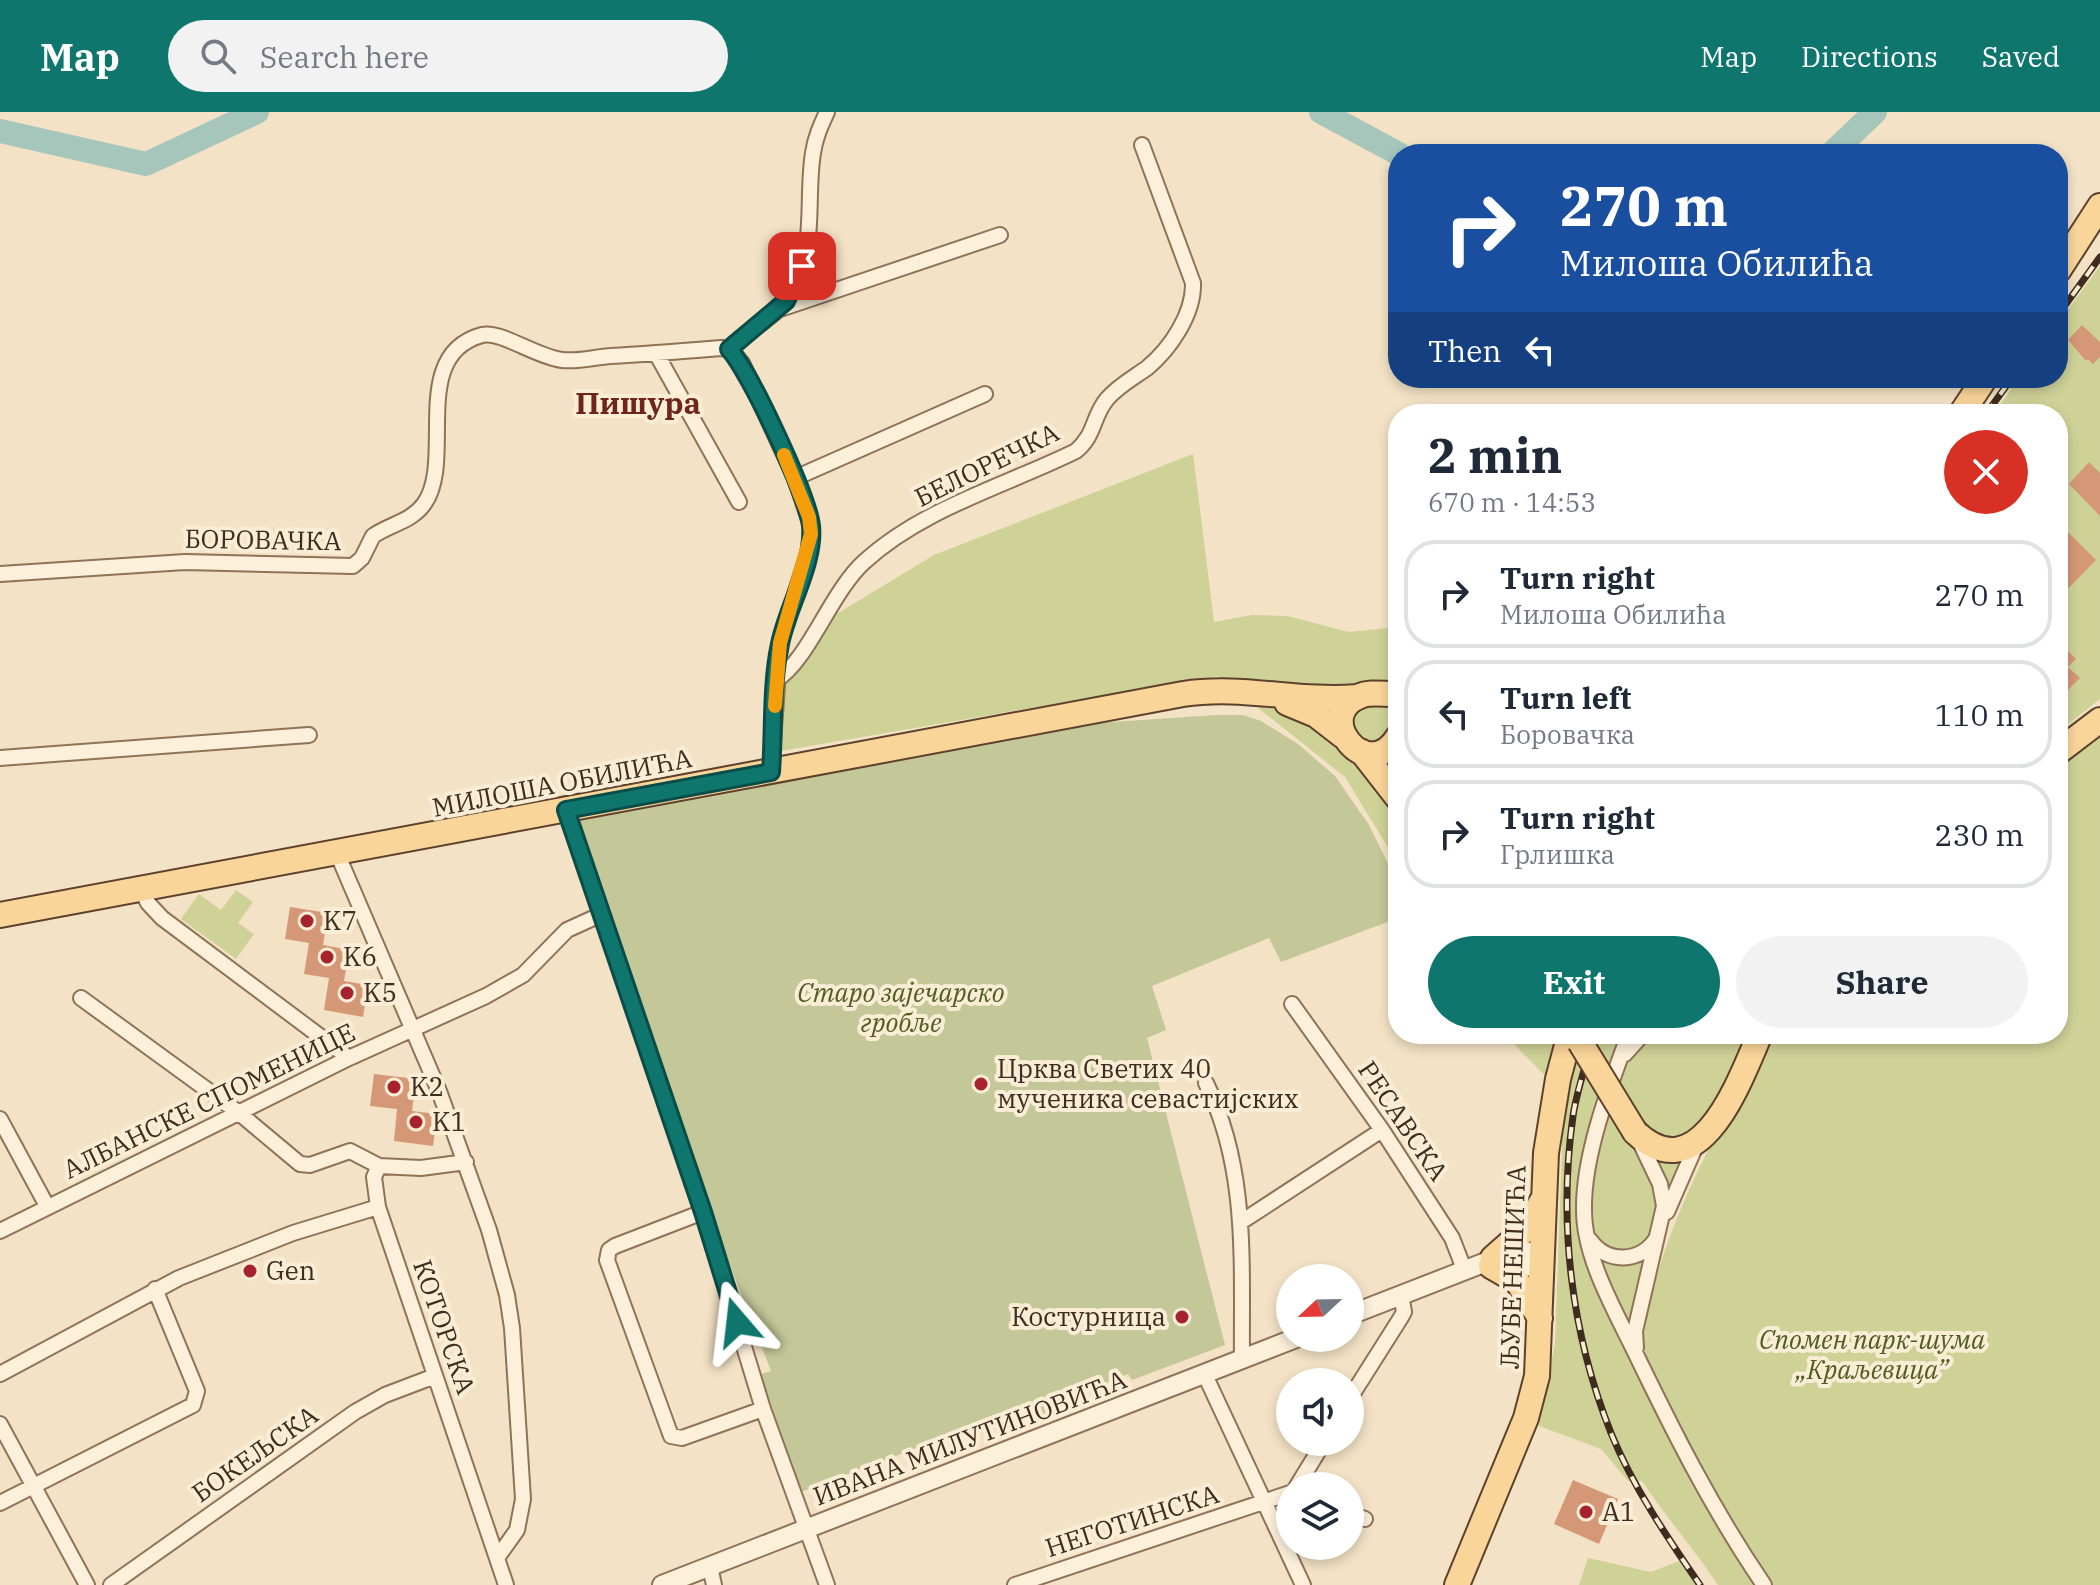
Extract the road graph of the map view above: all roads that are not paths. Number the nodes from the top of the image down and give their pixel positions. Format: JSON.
{"nodes":[{"id":1,"x":827,"y":112,"type":"edge"},
{"id":2,"x":1142,"y":145,"type":"dead end"},
{"id":3,"x":2100,"y":206,"type":"edge"},
{"id":4,"x":1000,"y":235,"type":"dead end"},
{"id":5,"x":2068,"y":256,"type":"edge"},
{"id":6,"x":776,"y":311,"type":"junction"},
{"id":7,"x":729,"y":349,"type":"junction"},
{"id":8,"x":656,"y":353,"type":"junction"},
{"id":9,"x":985,"y":394,"type":"dead end"},
{"id":10,"x":795,"y":478,"type":"junction"},
{"id":11,"x":739,"y":502,"type":"dead end"},
{"id":12,"x":0,"y":574,"type":"edge"},
{"id":13,"x":776,"y":680,"type":"junction"},
{"id":14,"x":1357,"y":697,"type":"junction"},
{"id":15,"x":1388,"y":699,"type":"edge"},
{"id":16,"x":1133,"y":703,"type":"junction"},
{"id":17,"x":2100,"y":720,"type":"edge"},
{"id":18,"x":309,"y":735,"type":"dead end"},
{"id":19,"x":1343,"y":736,"type":"junction"},
{"id":20,"x":2068,"y":744,"type":"edge"},
{"id":21,"x":1388,"y":750,"type":"edge"},
{"id":22,"x":1362,"y":752,"type":"junction"},
{"id":23,"x":0,"y":758,"type":"edge"},
{"id":24,"x":771,"y":772,"type":"junction"},
{"id":25,"x":1388,"y":785,"type":"edge"},
{"id":26,"x":566,"y":810,"type":"junction"},
{"id":27,"x":337,"y":853,"type":"junction"},
{"id":28,"x":141,"y":889,"type":"junction"},
{"id":29,"x":0,"y":915,"type":"edge"},
{"id":30,"x":600,"y":915,"type":"junction"},
{"id":31,"x":81,"y":998,"type":"dead end"},
{"id":32,"x":1292,"y":1004,"type":"dead end"},
{"id":33,"x":412,"y":1029,"type":"junction"},
{"id":34,"x":1573,"y":1044,"type":"edge"},
{"id":35,"x":1579,"y":1044,"type":"edge"},
{"id":36,"x":1626,"y":1044,"type":"edge"},
{"id":37,"x":1634,"y":1044,"type":"edge"},
{"id":38,"x":1755,"y":1044,"type":"edge"},
{"id":39,"x":349,"y":1058,"type":"junction"},
{"id":40,"x":1620,"y":1061,"type":"junction"},
{"id":41,"x":1206,"y":1083,"type":"dead end"},
{"id":42,"x":239,"y":1113,"type":"junction"},
{"id":43,"x":0,"y":1119,"type":"edge"},
{"id":44,"x":1382,"y":1130,"type":"junction"},
{"id":45,"x":1635,"y":1132,"type":"junction"},
{"id":46,"x":1697,"y":1143,"type":"junction"},
{"id":47,"x":466,"y":1162,"type":"junction"},
{"id":48,"x":379,"y":1166,"type":"junction"},
{"id":49,"x":1544,"y":1199,"type":"junction"},
{"id":50,"x":47,"y":1206,"type":"junction"},
{"id":51,"x":378,"y":1207,"type":"junction"},
{"id":52,"x":703,"y":1212,"type":"junction"},
{"id":53,"x":1241,"y":1222,"type":"junction"},
{"id":54,"x":1661,"y":1227,"type":"junction"},
{"id":55,"x":0,"y":1231,"type":"edge"},
{"id":56,"x":1588,"y":1236,"type":"junction"},
{"id":57,"x":1542,"y":1259,"type":"junction"},
{"id":58,"x":1482,"y":1264,"type":"junction"},
{"id":59,"x":155,"y":1289,"type":"junction"},
{"id":60,"x":1401,"y":1294,"type":"junction"},
{"id":61,"x":1364,"y":1309,"type":"edge"},
{"id":62,"x":1541,"y":1319,"type":"junction"},
{"id":63,"x":1276,"y":1347,"type":"edge"},
{"id":64,"x":1637,"y":1356,"type":"junction"},
{"id":65,"x":1242,"y":1361,"type":"junction"},
{"id":66,"x":0,"y":1374,"type":"edge"},
{"id":67,"x":1205,"y":1375,"type":"junction"},
{"id":68,"x":435,"y":1376,"type":"junction"},
{"id":69,"x":1364,"y":1376,"type":"edge"},
{"id":70,"x":763,"y":1409,"type":"junction"},
{"id":71,"x":0,"y":1424,"type":"edge"},
{"id":72,"x":35,"y":1486,"type":"junction"},
{"id":73,"x":1276,"y":1498,"type":"edge"},
{"id":74,"x":0,"y":1503,"type":"edge"},
{"id":75,"x":1263,"y":1503,"type":"junction"},
{"id":76,"x":806,"y":1530,"type":"junction"},
{"id":77,"x":497,"y":1558,"type":"junction"},
{"id":78,"x":712,"y":1576,"type":"edge"},
{"id":79,"x":87,"y":1585,"type":"edge"},
{"id":80,"x":111,"y":1585,"type":"edge"},
{"id":81,"x":506,"y":1585,"type":"edge"},
{"id":82,"x":662,"y":1585,"type":"edge"},
{"id":83,"x":827,"y":1585,"type":"edge"},
{"id":84,"x":1017,"y":1585,"type":"edge"},
{"id":85,"x":1303,"y":1585,"type":"edge"},
{"id":86,"x":1457,"y":1585,"type":"edge"},
{"id":87,"x":1764,"y":1585,"type":"edge"}],
"edges":[{"from":1,"to":6,"type":"street"},
{"from":2,"to":13,"type":"street","name":"БЕЛОРЕЧКА"},
{"from":3,"to":5,"type":"main road"},
{"from":4,"to":6,"type":"street"},
{"from":6,"to":7,"type":"street"},
{"from":7,"to":8,"type":"street","name":"БОРОВАЧКА"},
{"from":7,"to":10,"type":"street"},
{"from":8,"to":11,"type":"street"},
{"from":8,"to":12,"type":"street","name":"БОРОВАЧКА"},
{"from":9,"to":10,"type":"street"},
{"from":10,"to":13,"type":"street"},
{"from":13,"to":24,"type":"street"},
{"from":14,"to":15,"type":"main road","name":"МИЛОША ОБИЛИЋА"},
{"from":14,"to":16,"type":"main road","name":"МИЛОША ОБИЛИЋА"},
{"from":14,"to":19,"type":"main road"},
{"from":16,"to":19,"type":"main road","name":"МИЛОША ОБИЛИЋА"},
{"from":16,"to":24,"type":"main road","name":"МИЛОША ОБИЛИЋА"},
{"from":17,"to":20,"type":"main road"},
{"from":18,"to":23,"type":"street"},
{"from":19,"to":22,"type":"main road","name":"МИЛОША ОБИЛИЋА"},
{"from":21,"to":22,"type":"main road"},
{"from":22,"to":25,"type":"main road"},
{"from":24,"to":26,"type":"main road","name":"МИЛОША ОБИЛИЋА"},
{"from":26,"to":27,"type":"main road","name":"МИЛОША ОБИЛИЋА"},
{"from":26,"to":30,"type":"street"},
{"from":27,"to":28,"type":"main road","name":"МИЛОША ОБИЛИЋА"},
{"from":27,"to":33,"type":"street"},
{"from":28,"to":29,"type":"main road","name":"МИЛОША ОБИЛИЋА"},
{"from":28,"to":39,"type":"street"},
{"from":30,"to":33,"type":"street","name":"АЛБАНСКЕ СПОМЕНИЦЕ"},
{"from":30,"to":52,"type":"street"},
{"from":31,"to":42,"type":"street"},
{"from":32,"to":44,"type":"street","name":"РЕСАВСКА"},
{"from":33,"to":39,"type":"street","name":"АЛБАНСКЕ СПОМЕНИЦЕ"},
{"from":33,"to":47,"type":"street"},
{"from":34,"to":49,"type":"main road","name":"ЉУБЕ НЕШИЋА"},
{"from":35,"to":45,"type":"main road","bridge":true},
{"from":36,"to":40,"type":"street"},
{"from":37,"to":40,"type":"street"},
{"from":38,"to":46,"type":"main road"},
{"from":39,"to":42,"type":"street","name":"АЛБАНСКЕ СПОМЕНИЦЕ"},
{"from":40,"to":56,"type":"street"},
{"from":41,"to":53,"type":"street"},
{"from":42,"to":48,"type":"street"},
{"from":42,"to":50,"type":"street","name":"АЛБАНСКЕ СПОМЕНИЦЕ"},
{"from":43,"to":50,"type":"street"},
{"from":44,"to":53,"type":"street"},
{"from":44,"to":58,"type":"street","name":"РЕСАВСКА"},
{"from":45,"to":46,"type":"main road"},
{"from":45,"to":54,"type":"street"},
{"from":46,"to":54,"type":"street"},
{"from":47,"to":48,"type":"street"},
{"from":47,"to":77,"type":"street"},
{"from":48,"to":51,"type":"street","name":"КОТОРСКА"},
{"from":49,"to":57,"type":"main road","name":"ЉУБЕ НЕШИЋА"},
{"from":49,"to":58,"type":"main road"},
{"from":50,"to":55,"type":"street","name":"АЛБАНСКЕ СПОМЕНИЦЕ"},
{"from":51,"to":59,"type":"street"},
{"from":51,"to":68,"type":"street","name":"КОТОРСКА"},
{"from":52,"to":70,"type":"street"},
{"from":52,"to":70,"type":"street"},
{"from":53,"to":65,"type":"street"},
{"from":54,"to":56,"type":"street"},
{"from":54,"to":64,"type":"street"},
{"from":56,"to":64,"type":"street"},
{"from":57,"to":58,"type":"street"},
{"from":57,"to":62,"type":"main road","name":"ЉУБЕ НЕШИЋА"},
{"from":58,"to":60,"type":"street"},
{"from":58,"to":62,"type":"main road"},
{"from":59,"to":66,"type":"street"},
{"from":59,"to":72,"type":"street"},
{"from":60,"to":61,"type":"street"},
{"from":60,"to":69,"type":"street"},
{"from":62,"to":86,"type":"main road","name":"ЉУБЕ НЕШИЋА"},
{"from":63,"to":65,"type":"street","name":"ИВАНА МИЛУТИНОВИЋА"},
{"from":64,"to":87,"type":"street"},
{"from":65,"to":67,"type":"street","name":"ИВАНА МИЛУТИНОВИЋА"},
{"from":67,"to":75,"type":"street"},
{"from":67,"to":76,"type":"street","name":"ИВАНА МИЛУТИНОВИЋА"},
{"from":68,"to":77,"type":"street","name":"КОТОРСКА"},
{"from":68,"to":80,"type":"street","name":"БОКЕЉСКА"},
{"from":70,"to":76,"type":"street"},
{"from":71,"to":72,"type":"street"},
{"from":72,"to":74,"type":"street"},
{"from":72,"to":79,"type":"street"},
{"from":73,"to":75,"type":"street","name":"НЕГОТИНСКА"},
{"from":75,"to":84,"type":"street","name":"НЕГОТИНСКА"},
{"from":75,"to":85,"type":"street"},
{"from":76,"to":78,"type":"street","name":"ИВАНА МИЛУТИНОВИЋА"},
{"from":76,"to":83,"type":"street"},
{"from":77,"to":81,"type":"street","name":"КОТОРСКА"},
{"from":78,"to":82,"type":"street","name":"ИВАНА МИЛУТИНОВИЋА"}]}
